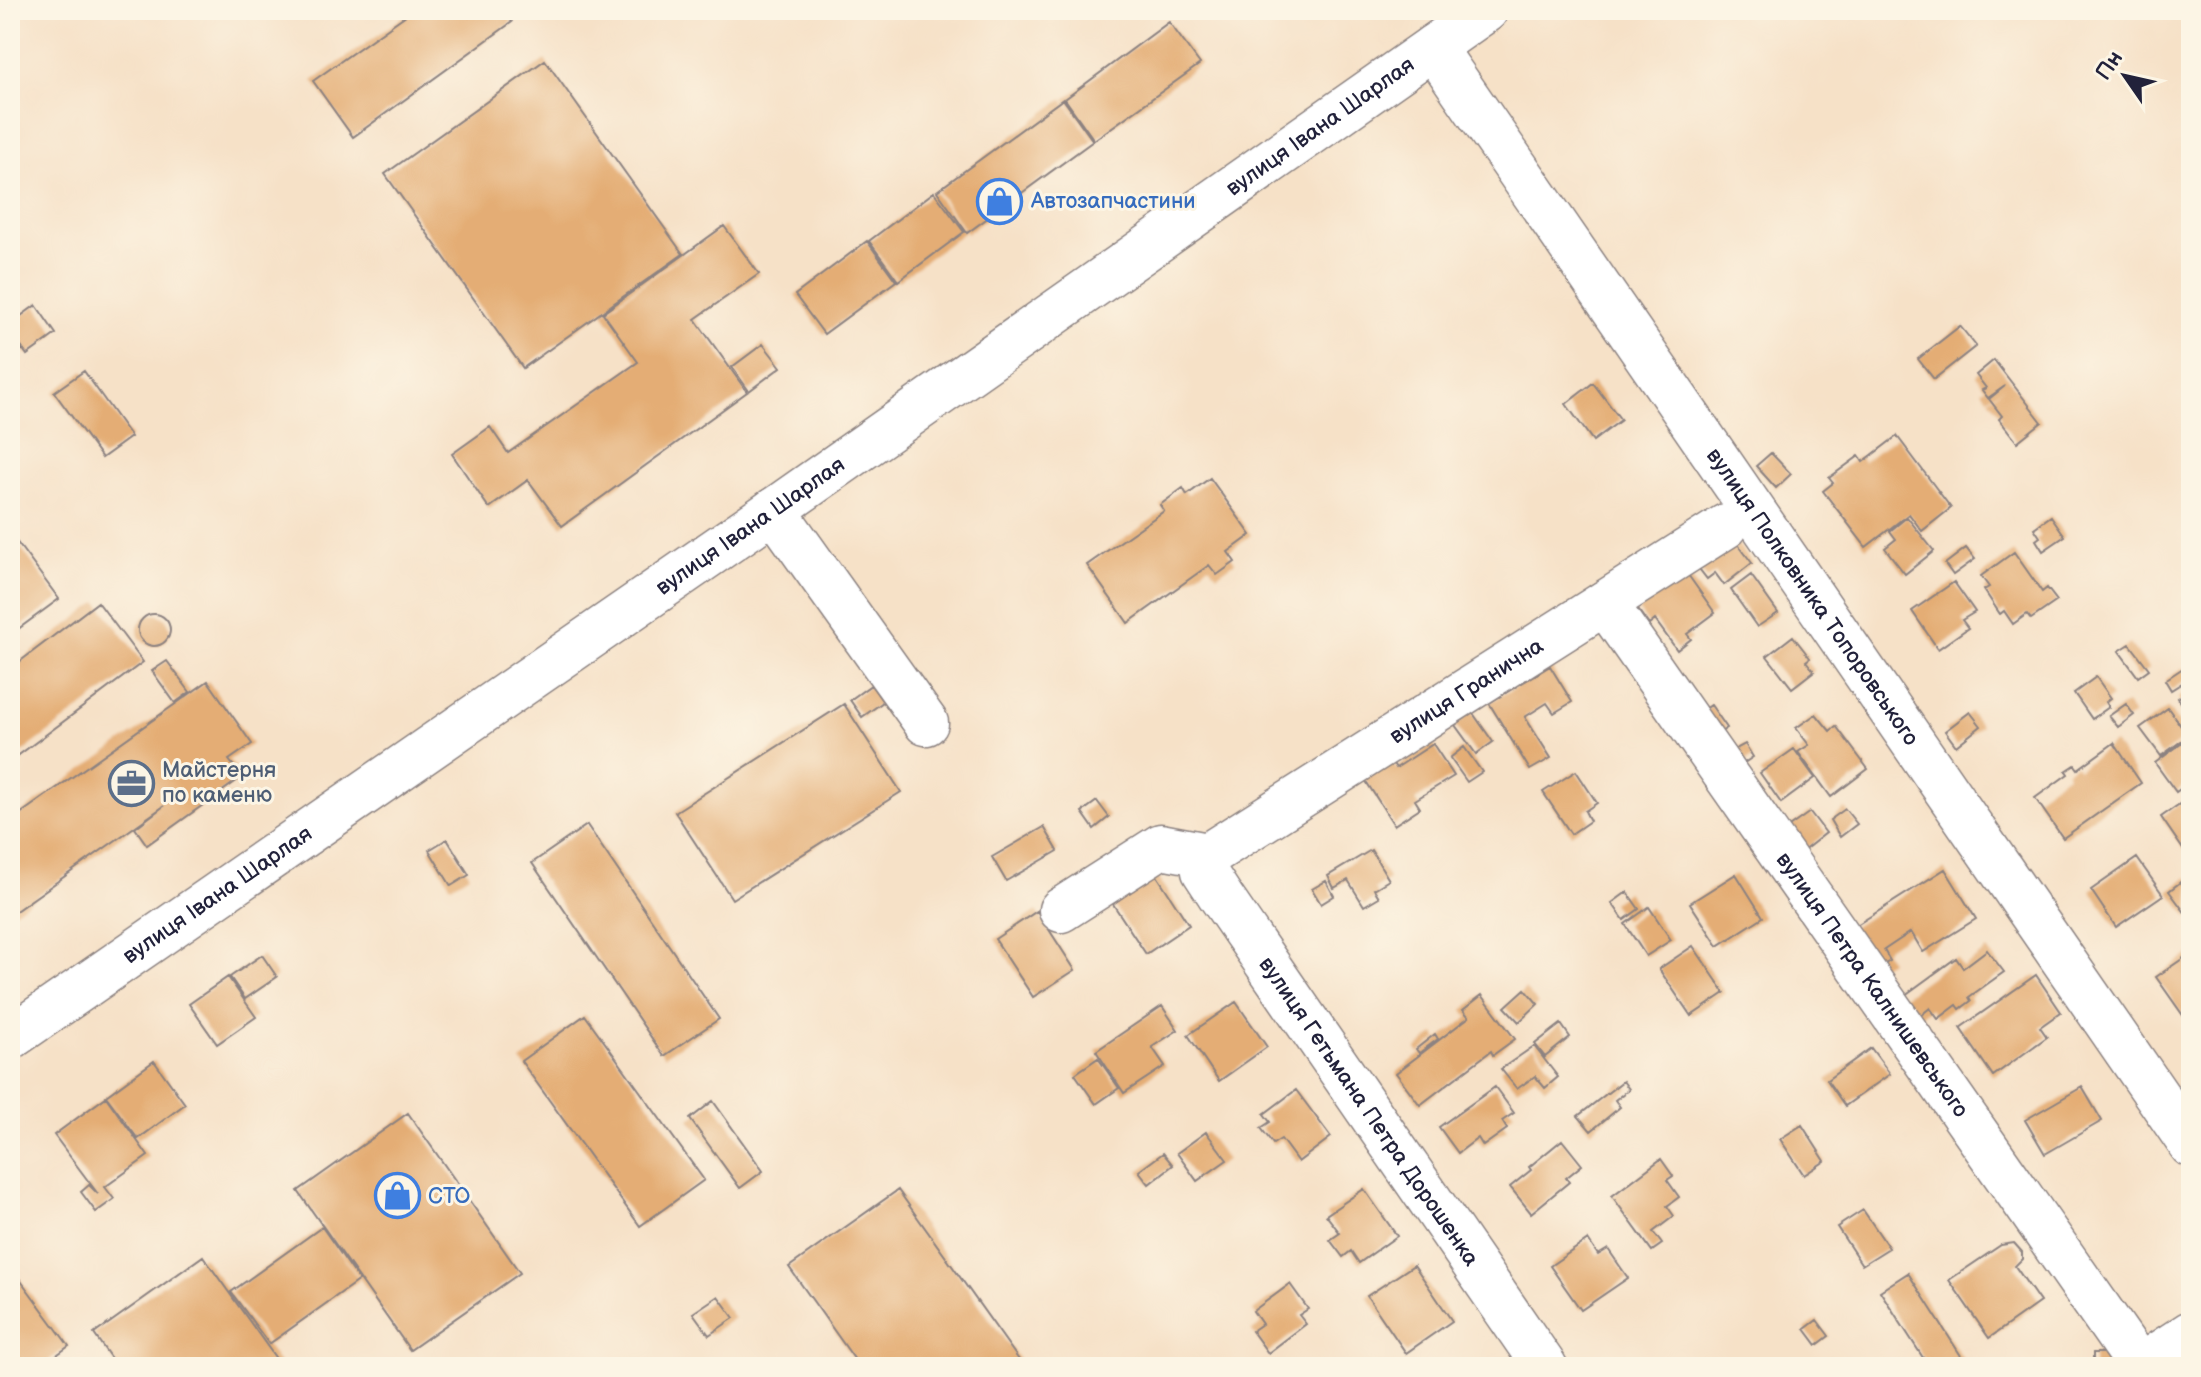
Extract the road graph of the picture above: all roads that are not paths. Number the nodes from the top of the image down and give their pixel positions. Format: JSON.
{"nodes":[{"id":1,"x":1486,"y":10,"type":"edge"},
{"id":2,"x":1433,"y":47,"type":"junction"},
{"id":3,"x":774,"y":510,"type":"junction"},
{"id":4,"x":1726,"y":526,"type":"dead end"},
{"id":5,"x":1605,"y":603,"type":"junction"},
{"id":6,"x":926,"y":723,"type":"dead end"},
{"id":7,"x":1208,"y":855,"type":"junction"},
{"id":8,"x":1061,"y":910,"type":"dead end"},
{"id":9,"x":10,"y":1038,"type":"edge"},
{"id":10,"x":2191,"y":1145,"type":"edge"},
{"id":11,"x":2191,"y":1333,"type":"edge"},
{"id":12,"x":1545,"y":1367,"type":"edge"},
{"id":13,"x":2139,"y":1367,"type":"edge"}],
"edges":[{"from":1,"to":2,"type":"street","name":"вулиця Івана Шарлая"},
{"from":2,"to":3,"type":"street","name":"вулиця Івана Шарлая"},
{"from":2,"to":10,"type":"street","name":"вулиця Полковника Топоровського"},
{"from":3,"to":6,"type":"street"},
{"from":3,"to":9,"type":"street","name":"вулиця Івана Шарлая"},
{"from":4,"to":5,"type":"street","name":"вулиця Гранична"},
{"from":5,"to":7,"type":"street","name":"вулиця Гранична"},
{"from":5,"to":13,"type":"street","name":"вулиця Петра Калнишевського"},
{"from":7,"to":8,"type":"street"},
{"from":7,"to":12,"type":"street","name":"вулиця Гетьмана Петра Дорошенка"},
{"from":11,"to":13,"type":"street"}]}
